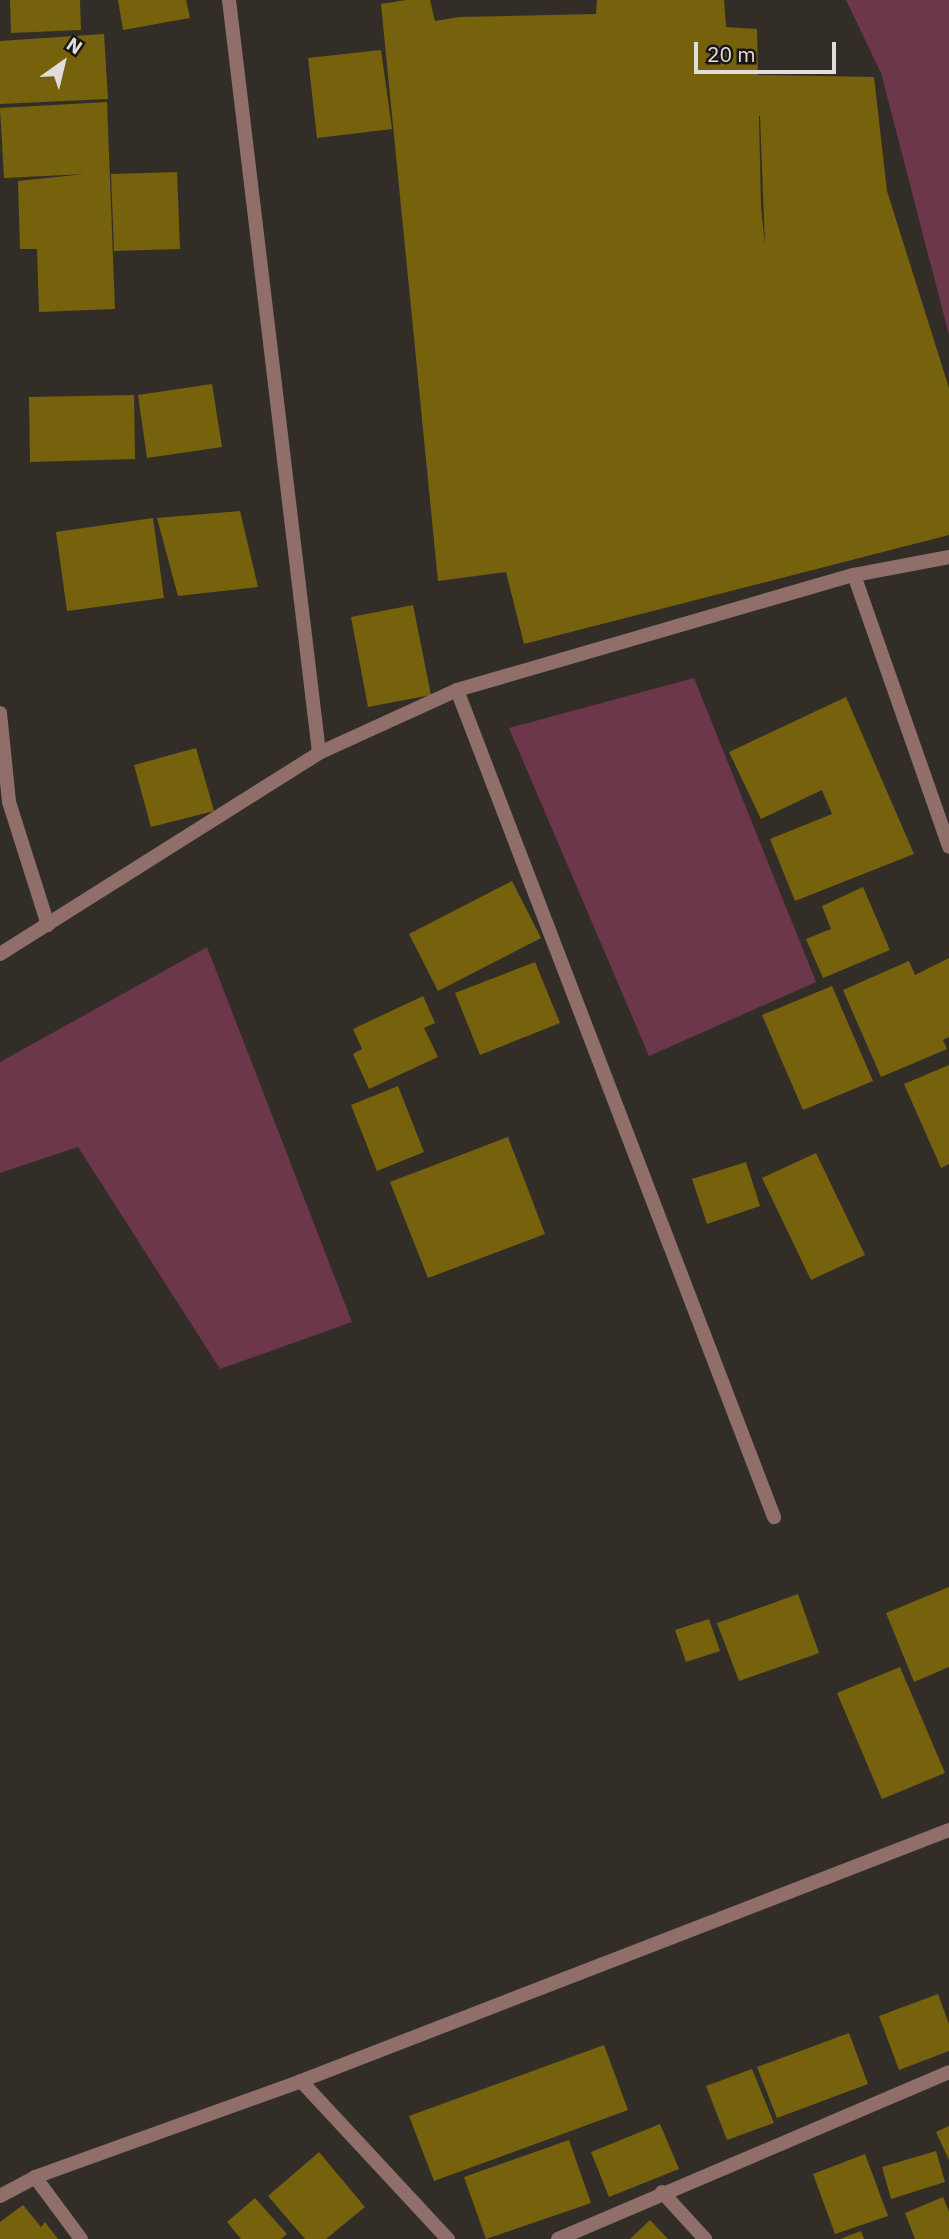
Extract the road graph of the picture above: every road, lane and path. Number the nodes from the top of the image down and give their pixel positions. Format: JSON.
{"nodes":[{"id":1,"x":229,"y":0,"type":"edge"},
{"id":2,"x":949,"y":557,"type":"edge"},
{"id":3,"x":854,"y":575,"type":"junction"},
{"id":4,"x":457,"y":690,"type":"junction"},
{"id":5,"x":0,"y":713,"type":"edge"},
{"id":6,"x":319,"y":753,"type":"junction"},
{"id":7,"x":4,"y":802,"type":"edge"},
{"id":8,"x":949,"y":847,"type":"edge"},
{"id":9,"x":48,"y":925,"type":"junction"},
{"id":10,"x":0,"y":954,"type":"edge"},
{"id":11,"x":774,"y":1517,"type":"dead end"},
{"id":12,"x":949,"y":1830,"type":"edge"},
{"id":13,"x":949,"y":2072,"type":"edge"},
{"id":14,"x":301,"y":2081,"type":"junction"},
{"id":15,"x":35,"y":2177,"type":"junction"},
{"id":16,"x":662,"y":2192,"type":"junction"},
{"id":17,"x":0,"y":2196,"type":"edge"},
{"id":18,"x":81,"y":2239,"type":"edge"},
{"id":19,"x":448,"y":2239,"type":"edge"},
{"id":20,"x":558,"y":2239,"type":"edge"},
{"id":21,"x":705,"y":2239,"type":"edge"}],
"edges":[{"from":1,"to":6,"type":"street"},
{"from":2,"to":3,"type":"street"},
{"from":3,"to":4,"type":"street"},
{"from":3,"to":8,"type":"street"},
{"from":4,"to":6,"type":"street"},
{"from":4,"to":11,"type":"street"},
{"from":5,"to":7,"type":"street"},
{"from":6,"to":9,"type":"street"},
{"from":7,"to":9,"type":"street"},
{"from":9,"to":10,"type":"street"},
{"from":12,"to":14,"type":"street"},
{"from":13,"to":16,"type":"street"},
{"from":14,"to":15,"type":"street"},
{"from":14,"to":19,"type":"street"},
{"from":15,"to":17,"type":"street"},
{"from":15,"to":18,"type":"street"},
{"from":16,"to":20,"type":"street"},
{"from":16,"to":21,"type":"street"}]}
